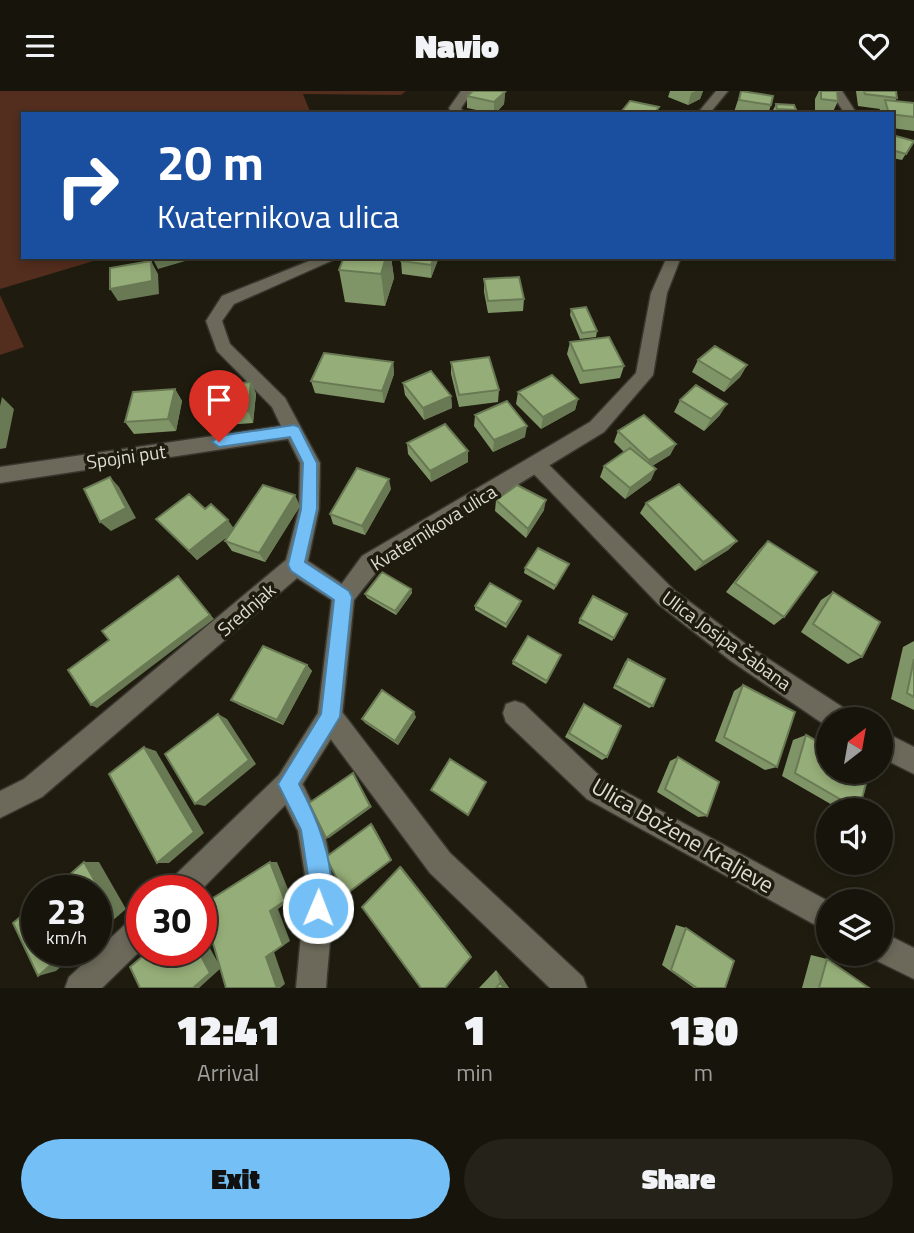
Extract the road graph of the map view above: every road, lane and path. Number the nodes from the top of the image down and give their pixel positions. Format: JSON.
{"nodes":[{"id":1,"x":467,"y":91,"type":"edge"},
{"id":2,"x":722,"y":91,"type":"edge"},
{"id":3,"x":836,"y":91,"type":"edge"},
{"id":4,"x":457,"y":112,"type":"edge"},
{"id":5,"x":705,"y":112,"type":"edge"},
{"id":6,"x":850,"y":112,"type":"edge"},
{"id":7,"x":328,"y":259,"type":"edge"},
{"id":8,"x":673,"y":259,"type":"edge"},
{"id":9,"x":294,"y":431,"type":"junction"},
{"id":10,"x":536,"y":464,"type":"junction"},
{"id":11,"x":0,"y":475,"type":"edge"},
{"id":12,"x":296,"y":565,"type":"junction"},
{"id":13,"x":343,"y":597,"type":"junction"},
{"id":14,"x":820,"y":707,"type":"edge"},
{"id":15,"x":515,"y":713,"type":"dead end"},
{"id":16,"x":330,"y":717,"type":"junction"},
{"id":17,"x":893,"y":750,"type":"edge"},
{"id":18,"x":914,"y":761,"type":"edge"},
{"id":19,"x":288,"y":784,"type":"junction"},
{"id":20,"x":0,"y":805,"type":"edge"},
{"id":21,"x":195,"y":875,"type":"edge"},
{"id":22,"x":816,"y":910,"type":"edge"},
{"id":23,"x":126,"y":943,"type":"edge"},
{"id":24,"x":893,"y":953,"type":"edge"},
{"id":25,"x":914,"y":964,"type":"edge"},
{"id":26,"x":80,"y":988,"type":"edge"},
{"id":27,"x":311,"y":988,"type":"edge"},
{"id":28,"x":572,"y":988,"type":"edge"}],
"edges":[{"from":1,"to":4,"type":"street"},
{"from":2,"to":5,"type":"street"},
{"from":3,"to":6,"type":"street"},
{"from":7,"to":9,"type":"street"},
{"from":8,"to":10,"type":"street","name":"Kvaternikova ulica"},
{"from":9,"to":11,"type":"street","name":"Spojni put"},
{"from":9,"to":12,"type":"street"},
{"from":10,"to":13,"type":"street","name":"Kvaternikova ulica"},
{"from":10,"to":14,"type":"street","name":"Ulica Josipa Šabana"},
{"from":12,"to":13,"type":"street"},
{"from":12,"to":20,"type":"street","name":"Srednjak"},
{"from":13,"to":16,"type":"street"},
{"from":15,"to":22,"type":"street","name":"Ulica Božene Kraljeve"},
{"from":16,"to":19,"type":"street"},
{"from":16,"to":28,"type":"street"},
{"from":17,"to":18,"type":"street"},
{"from":19,"to":21,"type":"street"},
{"from":19,"to":27,"type":"street"},
{"from":23,"to":26,"type":"street"},
{"from":24,"to":25,"type":"street"}]}
